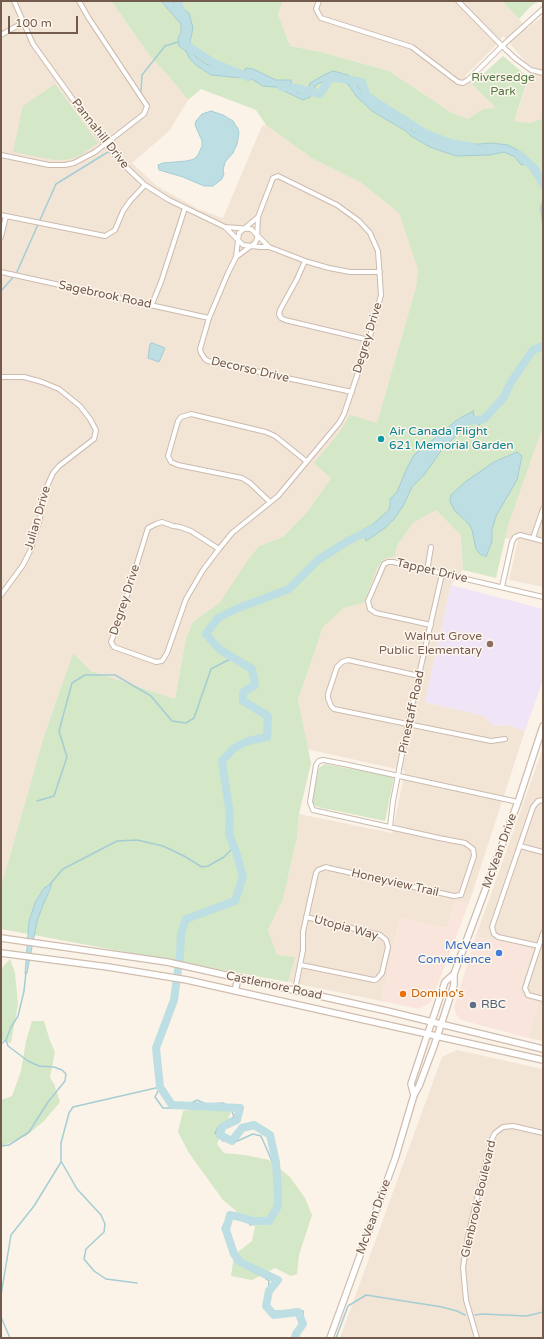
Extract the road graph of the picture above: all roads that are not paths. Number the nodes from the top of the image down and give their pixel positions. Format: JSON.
{"nodes":[{"id":1,"x":14,"y":1,"type":"edge"},
{"id":2,"x":79,"y":1,"type":"edge"},
{"id":3,"x":319,"y":1,"type":"edge"},
{"id":4,"x":458,"y":1,"type":"edge"},
{"id":5,"x":543,"y":9,"type":"edge"},
{"id":6,"x":24,"y":22,"type":"junction"},
{"id":7,"x":1,"y":35,"type":"edge"},
{"id":8,"x":502,"y":46,"type":"junction"},
{"id":9,"x":543,"y":73,"type":"edge"},
{"id":10,"x":105,"y":144,"type":"junction"},
{"id":11,"x":1,"y":155,"type":"edge"},
{"id":12,"x":145,"y":185,"type":"junction"},
{"id":13,"x":185,"y":208,"type":"junction"},
{"id":14,"x":1,"y":215,"type":"edge"},
{"id":15,"x":6,"y":216,"type":"junction"},
{"id":16,"x":258,"y":217,"type":"junction"},
{"id":17,"x":225,"y":227,"type":"junction"},
{"id":18,"x":246,"y":228,"type":"junction"},
{"id":19,"x":257,"y":235,"type":"junction"},
{"id":20,"x":1,"y":237,"type":"edge"},
{"id":21,"x":238,"y":240,"type":"junction"},
{"id":22,"x":250,"y":246,"type":"junction"},
{"id":23,"x":269,"y":247,"type":"junction"},
{"id":24,"x":236,"y":257,"type":"junction"},
{"id":25,"x":305,"y":261,"type":"junction"},
{"id":26,"x":1,"y":272,"type":"edge"},
{"id":27,"x":380,"y":272,"type":"junction"},
{"id":28,"x":152,"y":304,"type":"junction"},
{"id":29,"x":209,"y":318,"type":"junction"},
{"id":30,"x":369,"y":340,"type":"junction"},
{"id":31,"x":1,"y":377,"type":"edge"},
{"id":32,"x":352,"y":392,"type":"junction"},
{"id":33,"x":306,"y":461,"type":"junction"},
{"id":34,"x":270,"y":502,"type":"junction"},
{"id":35,"x":543,"y":509,"type":"edge"},
{"id":36,"x":533,"y":538,"type":"junction"},
{"id":37,"x":543,"y":541,"type":"edge"},
{"id":38,"x":431,"y":547,"type":"dead end"},
{"id":39,"x":219,"y":549,"type":"junction"},
{"id":40,"x":427,"y":571,"type":"junction"},
{"id":41,"x":442,"y":574,"type":"junction"},
{"id":42,"x":502,"y":587,"type":"junction"},
{"id":43,"x":1,"y":595,"type":"edge"},
{"id":44,"x":543,"y":597,"type":"edge"},
{"id":45,"x":431,"y":626,"type":"junction"},
{"id":46,"x":419,"y":676,"type":"junction"},
{"id":47,"x":408,"y":724,"type":"junction"},
{"id":48,"x":543,"y":726,"type":"edge"},
{"id":49,"x":505,"y":739,"type":"dead end"},
{"id":50,"x":398,"y":777,"type":"junction"},
{"id":51,"x":543,"y":800,"type":"edge"},
{"id":52,"x":518,"y":802,"type":"junction"},
{"id":53,"x":390,"y":827,"type":"junction"},
{"id":54,"x":520,"y":846,"type":"junction"},
{"id":55,"x":543,"y":852,"type":"edge"},
{"id":56,"x":306,"y":918,"type":"junction"},
{"id":57,"x":543,"y":934,"type":"edge"},
{"id":58,"x":1,"y":938,"type":"edge"},
{"id":59,"x":539,"y":946,"type":"junction"},
{"id":60,"x":1,"y":952,"type":"edge"},
{"id":61,"x":301,"y":965,"type":"junction"},
{"id":62,"x":454,"y":974,"type":"junction"},
{"id":63,"x":238,"y":978,"type":"junction"},
{"id":64,"x":295,"y":990,"type":"junction"},
{"id":65,"x":235,"y":991,"type":"junction"},
{"id":66,"x":543,"y":999,"type":"edge"},
{"id":67,"x":432,"y":1022,"type":"junction"},
{"id":68,"x":440,"y":1025,"type":"junction"},
{"id":69,"x":428,"y":1034,"type":"junction"},
{"id":70,"x":437,"y":1036,"type":"junction"},
{"id":71,"x":543,"y":1049,"type":"edge"},
{"id":72,"x":543,"y":1060,"type":"edge"},
{"id":73,"x":414,"y":1095,"type":"junction"},
{"id":74,"x":543,"y":1133,"type":"edge"},
{"id":75,"x":330,"y":1338,"type":"edge"},
{"id":76,"x":477,"y":1338,"type":"edge"}],
"edges":[{"from":1,"to":6,"type":"street","name":"Pannahill Drive"},
{"from":2,"to":10,"type":"street"},
{"from":3,"to":8,"type":"street"},
{"from":4,"to":8,"type":"street"},
{"from":5,"to":8,"type":"street"},
{"from":6,"to":7,"type":"street"},
{"from":6,"to":10,"type":"street","name":"Pannahill Drive"},
{"from":8,"to":9,"type":"street"},
{"from":10,"to":11,"type":"street"},
{"from":10,"to":12,"type":"street","name":"Pannahill Drive"},
{"from":12,"to":13,"type":"street","name":"Pannahill Drive"},
{"from":12,"to":15,"type":"street"},
{"from":13,"to":17,"type":"street","name":"Pannahill Drive"},
{"from":13,"to":28,"type":"street"},
{"from":14,"to":15,"type":"street"},
{"from":15,"to":20,"type":"street"},
{"from":16,"to":18,"type":"street","name":"Degrey Drive"},
{"from":16,"to":19,"type":"street","name":"Degrey Drive"},
{"from":16,"to":27,"type":"street","name":"Degrey Drive"},
{"from":17,"to":18,"type":"street","name":"Pannahill Drive"},
{"from":17,"to":21,"type":"street","name":"Pannahill Drive"},
{"from":18,"to":19,"type":"street","name":"Pannahill Drive"},
{"from":18,"to":21,"type":"street"},
{"from":19,"to":22,"type":"street"},
{"from":19,"to":23,"type":"street","name":"Pannahill Drive"},
{"from":21,"to":22,"type":"street","name":"Pannahill Drive"},
{"from":21,"to":24,"type":"street"},
{"from":22,"to":23,"type":"street","name":"Pannahill Drive"},
{"from":22,"to":24,"type":"street","name":"Decorso Drive"},
{"from":23,"to":25,"type":"street","name":"Pannahill Drive"},
{"from":24,"to":29,"type":"street","name":"Decorso Drive"},
{"from":25,"to":27,"type":"street","name":"Pannahill Drive"},
{"from":25,"to":30,"type":"street"},
{"from":26,"to":28,"type":"street","name":"Sagebrook Road"},
{"from":27,"to":30,"type":"street","name":"Degrey Drive"},
{"from":28,"to":29,"type":"street","name":"Sagebrook Road"},
{"from":29,"to":32,"type":"street","name":"Decorso Drive"},
{"from":30,"to":32,"type":"street","name":"Degrey Drive"},
{"from":31,"to":43,"type":"street","name":"Julian Drive"},
{"from":32,"to":33,"type":"street","name":"Degrey Drive"},
{"from":33,"to":34,"type":"street","name":"Degrey Drive"},
{"from":33,"to":34,"type":"street"},
{"from":34,"to":39,"type":"street","name":"Degrey Drive"},
{"from":35,"to":36,"type":"street"},
{"from":36,"to":37,"type":"street"},
{"from":36,"to":42,"type":"street"},
{"from":38,"to":40,"type":"street"},
{"from":39,"to":39,"type":"street","name":"Degrey Drive"},
{"from":40,"to":41,"type":"street","name":"Tappet Drive"},
{"from":40,"to":45,"type":"street","name":"Tappet Drive"},
{"from":41,"to":42,"type":"street","name":"Tappet Drive"},
{"from":41,"to":45,"type":"street","name":"Pinestaff Road"},
{"from":42,"to":44,"type":"street","name":"Tappet Drive"},
{"from":45,"to":46,"type":"street","name":"Pinestaff Road"},
{"from":46,"to":47,"type":"street","name":"Pinestaff Road"},
{"from":46,"to":47,"type":"street"},
{"from":47,"to":49,"type":"street"},
{"from":47,"to":50,"type":"street","name":"Pinestaff Road"},
{"from":48,"to":52,"type":"main road","name":"McVean Drive"},
{"from":50,"to":52,"type":"street"},
{"from":50,"to":53,"type":"street","name":"Pinestaff Road"},
{"from":50,"to":53,"type":"street"},
{"from":51,"to":54,"type":"street"},
{"from":52,"to":62,"type":"main road","name":"McVean Drive"},
{"from":53,"to":56,"type":"street","name":"Honeyview Trail"},
{"from":54,"to":55,"type":"street"},
{"from":54,"to":59,"type":"street"},
{"from":56,"to":61,"type":"street","name":"Honeyview Trail"},
{"from":56,"to":61,"type":"street","name":"Utopia Way"},
{"from":57,"to":59,"type":"street"},
{"from":58,"to":63,"type":"main road","name":"Castlemore Road"},
{"from":59,"to":66,"type":"street"},
{"from":60,"to":65,"type":"main road","name":"Castlemore Road"},
{"from":61,"to":64,"type":"street","name":"Honeyview Trail"},
{"from":62,"to":67,"type":"main road","name":"McVean Drive"},
{"from":62,"to":68,"type":"main road","name":"McVean Drive"},
{"from":63,"to":64,"type":"main road","name":"Castlemore Road"},
{"from":63,"to":65,"type":"main road"},
{"from":64,"to":67,"type":"main road","name":"Castlemore Road"},
{"from":65,"to":69,"type":"main road","name":"Castlemore Road"},
{"from":67,"to":68,"type":"main road","name":"Castlemore Road"},
{"from":67,"to":69,"type":"main road","name":"McVean Drive"},
{"from":68,"to":70,"type":"main road","name":"McVean Drive"},
{"from":68,"to":71,"type":"main road","name":"Castlemore Road"},
{"from":69,"to":70,"type":"main road","name":"Castlemore Road"},
{"from":69,"to":73,"type":"main road","name":"McVean Drive"},
{"from":70,"to":72,"type":"main road","name":"Castlemore Road"},
{"from":70,"to":73,"type":"main road","name":"McVean Drive"},
{"from":73,"to":75,"type":"main road","name":"McVean Drive"},
{"from":74,"to":76,"type":"street","name":"Glenbrook Boulevard"}]}
